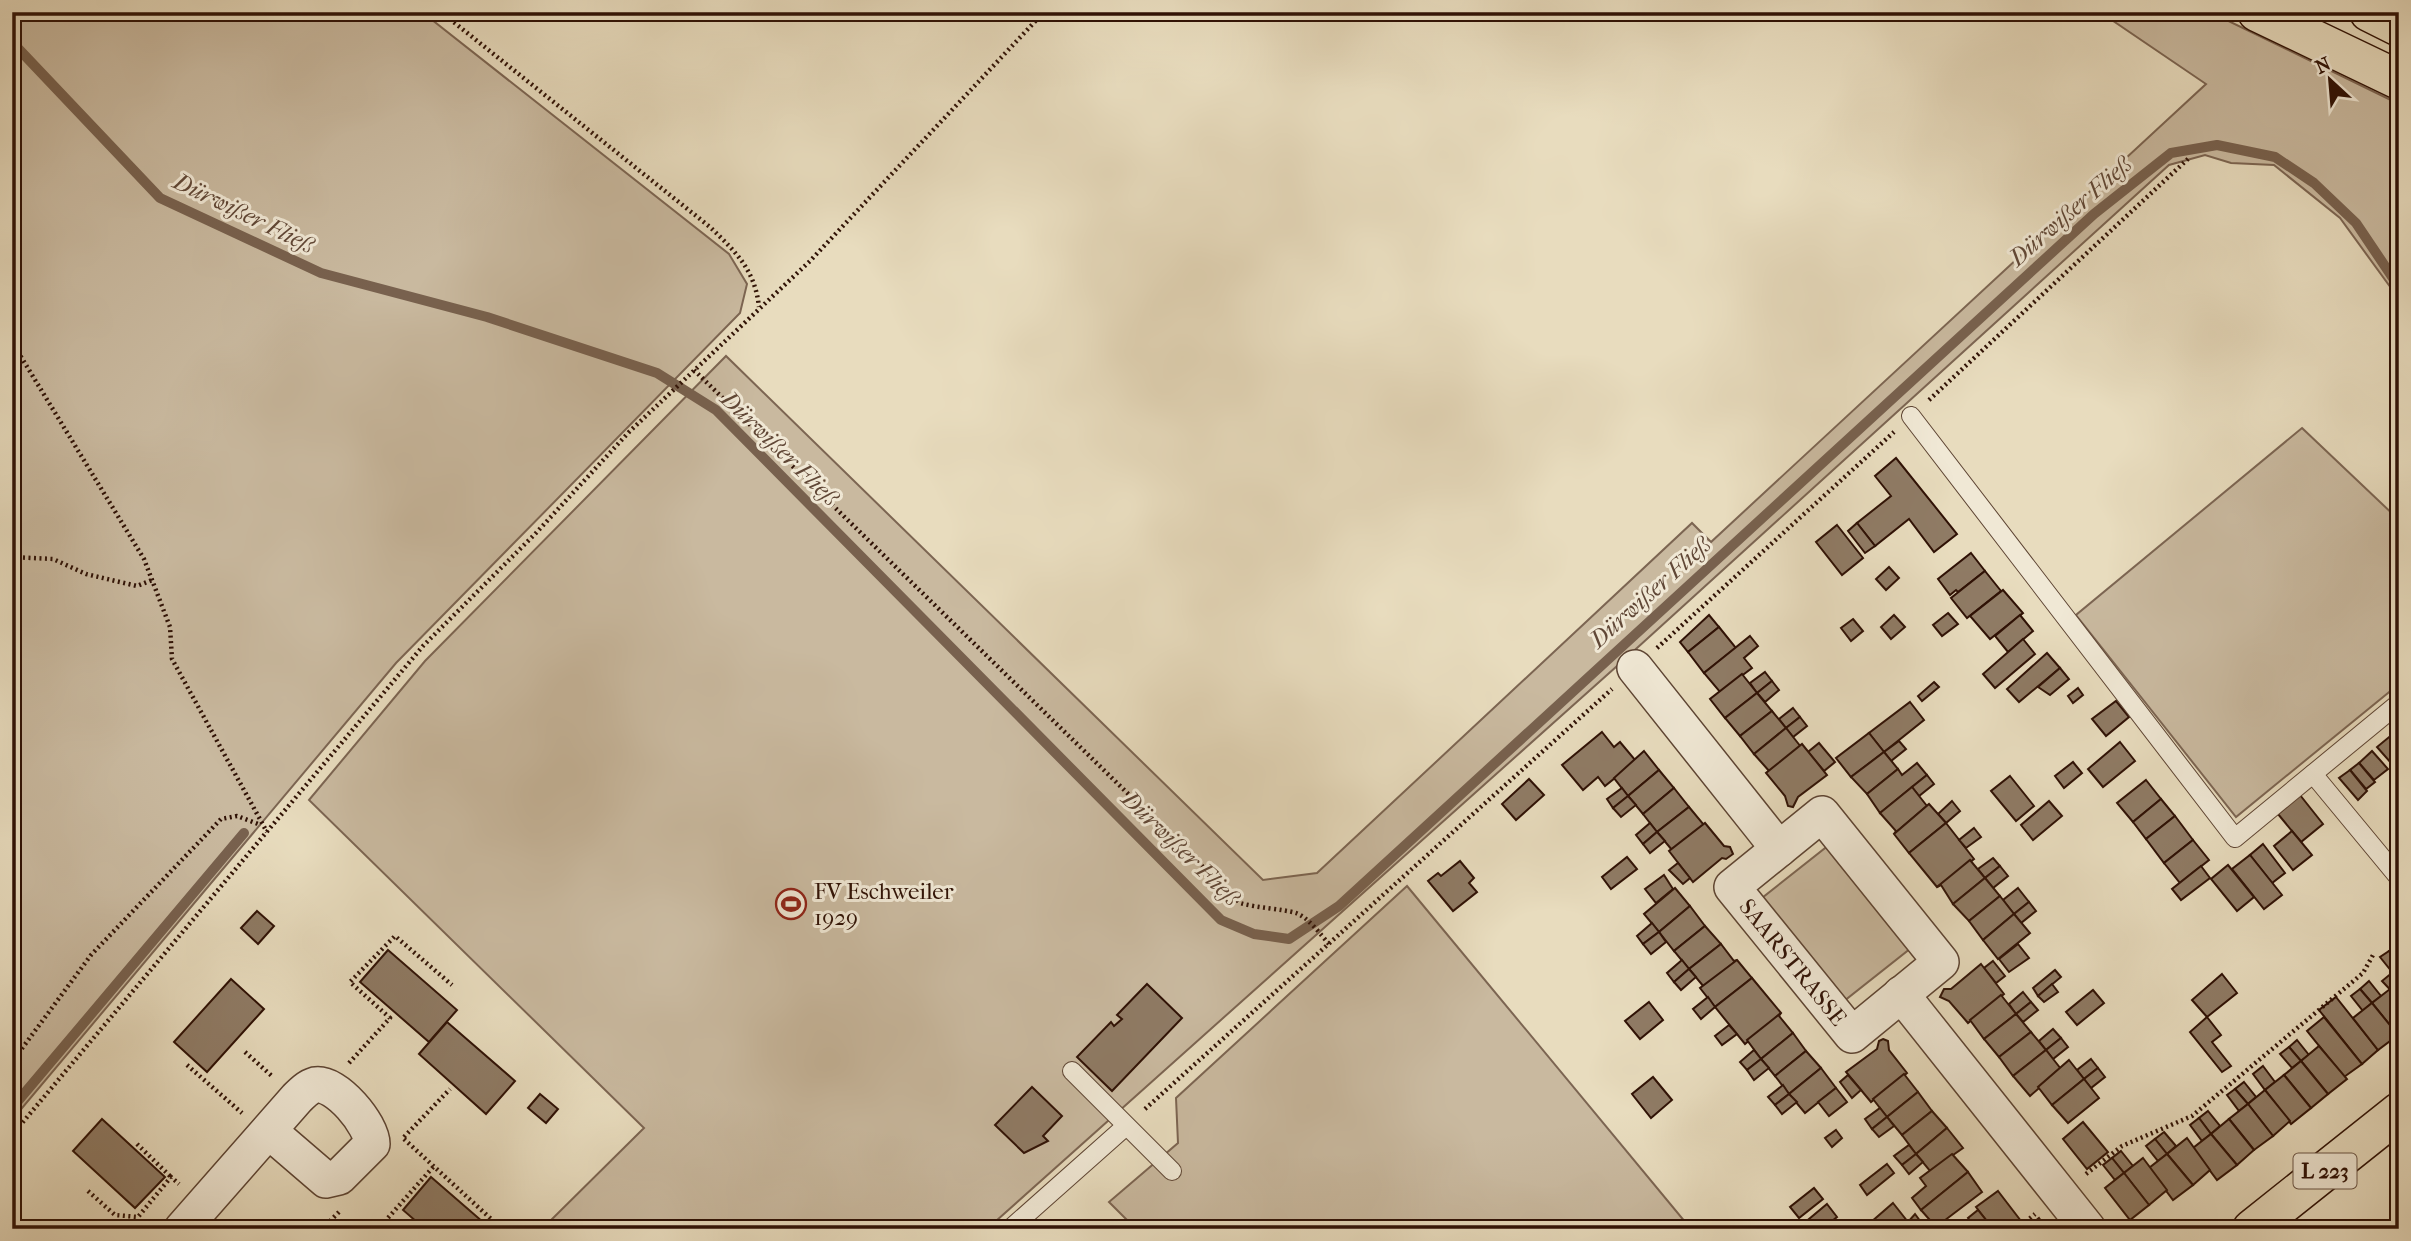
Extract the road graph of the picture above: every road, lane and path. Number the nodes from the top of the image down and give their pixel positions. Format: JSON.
{"nodes":[{"id":1,"x":441,"y":12,"type":"edge"},
{"id":2,"x":1044,"y":12,"type":"edge"},
{"id":3,"x":2257,"y":12,"type":"edge"},
{"id":4,"x":2369,"y":12,"type":"edge"},
{"id":5,"x":2399,"y":27,"type":"edge"},
{"id":6,"x":2399,"y":80,"type":"edge"},
{"id":7,"x":2190,"y":157,"type":"dead end"},
{"id":8,"x":759,"y":307,"type":"junction"},
{"id":9,"x":12,"y":342,"type":"edge"},
{"id":10,"x":694,"y":370,"type":"junction"},
{"id":11,"x":1911,"y":416,"type":"junction"},
{"id":12,"x":12,"y":557,"type":"edge"},
{"id":13,"x":152,"y":580,"type":"junction"},
{"id":14,"x":1635,"y":667,"type":"junction"},
{"id":15,"x":2399,"y":703,"type":"edge"},
{"id":16,"x":2313,"y":774,"type":"junction"},
{"id":17,"x":261,"y":825,"type":"junction"},
{"id":18,"x":267,"y":832,"type":"junction"},
{"id":19,"x":1779,"y":849,"type":"junction"},
{"id":20,"x":2399,"y":878,"type":"edge"},
{"id":21,"x":1329,"y":944,"type":"junction"},
{"id":22,"x":2374,"y":955,"type":"dead end"},
{"id":23,"x":452,"y":985,"type":"dead end"},
{"id":24,"x":1901,"y":994,"type":"junction"},
{"id":25,"x":12,"y":1062,"type":"edge"},
{"id":26,"x":187,"y":1065,"type":"dead end"},
{"id":27,"x":1072,"y":1071,"type":"dead end"},
{"id":28,"x":328,"y":1087,"type":"junction"},
{"id":29,"x":450,"y":1089,"type":"dead end"},
{"id":30,"x":2399,"y":1112,"type":"edge"},
{"id":31,"x":1126,"y":1126,"type":"junction"},
{"id":32,"x":267,"y":1133,"type":"junction"},
{"id":33,"x":12,"y":1135,"type":"edge"},
{"id":34,"x":388,"y":1136,"type":"junction"},
{"id":35,"x":137,"y":1144,"type":"dead end"},
{"id":36,"x":434,"y":1166,"type":"junction"},
{"id":37,"x":1172,"y":1171,"type":"dead end"},
{"id":38,"x":171,"y":1177,"type":"junction"},
{"id":39,"x":88,"y":1191,"type":"dead end"},
{"id":40,"x":2061,"y":1194,"type":"junction"},
{"id":41,"x":193,"y":1216,"type":"edge"},
{"id":42,"x":398,"y":1229,"type":"edge"},
{"id":43,"x":502,"y":1229,"type":"edge"},
{"id":44,"x":1010,"y":1229,"type":"edge"},
{"id":45,"x":2017,"y":1229,"type":"edge"},
{"id":46,"x":2088,"y":1229,"type":"edge"},
{"id":47,"x":2252,"y":1229,"type":"edge"}],
"edges":[{"from":1,"to":8,"type":"path"},
{"from":2,"to":8,"type":"path"},
{"from":3,"to":6,"type":"main road"},
{"from":4,"to":5,"type":"main road"},
{"from":7,"to":11,"type":"path"},
{"from":8,"to":10,"type":"path"},
{"from":9,"to":13,"type":"path"},
{"from":10,"to":18,"type":"path"},
{"from":10,"to":21,"type":"path"},
{"from":11,"to":14,"type":"path"},
{"from":11,"to":16,"type":"lane"},
{"from":12,"to":13,"type":"path"},
{"from":13,"to":17,"type":"path"},
{"from":14,"to":19,"type":"street"},
{"from":14,"to":21,"type":"path"},
{"from":15,"to":16,"type":"lane"},
{"from":16,"to":20,"type":"lane"},
{"from":17,"to":18,"type":"path"},
{"from":17,"to":25,"type":"path"},
{"from":18,"to":33,"type":"path"},
{"from":19,"to":24,"type":"street","name":"SAARSTRASSE"},
{"from":19,"to":24,"type":"street","name":"SAARSTRASSE"},
{"from":21,"to":31,"type":"path"},
{"from":22,"to":40,"type":"path"},
{"from":23,"to":28,"type":"path"},
{"from":24,"to":40,"type":"street"},
{"from":26,"to":32,"type":"path"},
{"from":27,"to":31,"type":"lane"},
{"from":28,"to":32,"type":"street"},
{"from":28,"to":34,"type":"street"},
{"from":29,"to":34,"type":"path"},
{"from":30,"to":47,"type":"main road","number":"L 223"},
{"from":31,"to":37,"type":"lane"},
{"from":31,"to":44,"type":"lane"},
{"from":32,"to":34,"type":"street"},
{"from":32,"to":41,"type":"street"},
{"from":34,"to":36,"type":"path"},
{"from":35,"to":38,"type":"path"},
{"from":36,"to":42,"type":"path"},
{"from":36,"to":43,"type":"path"},
{"from":38,"to":39,"type":"path"},
{"from":38,"to":41,"type":"path"},
{"from":40,"to":45,"type":"path"},
{"from":40,"to":46,"type":"street"}]}
